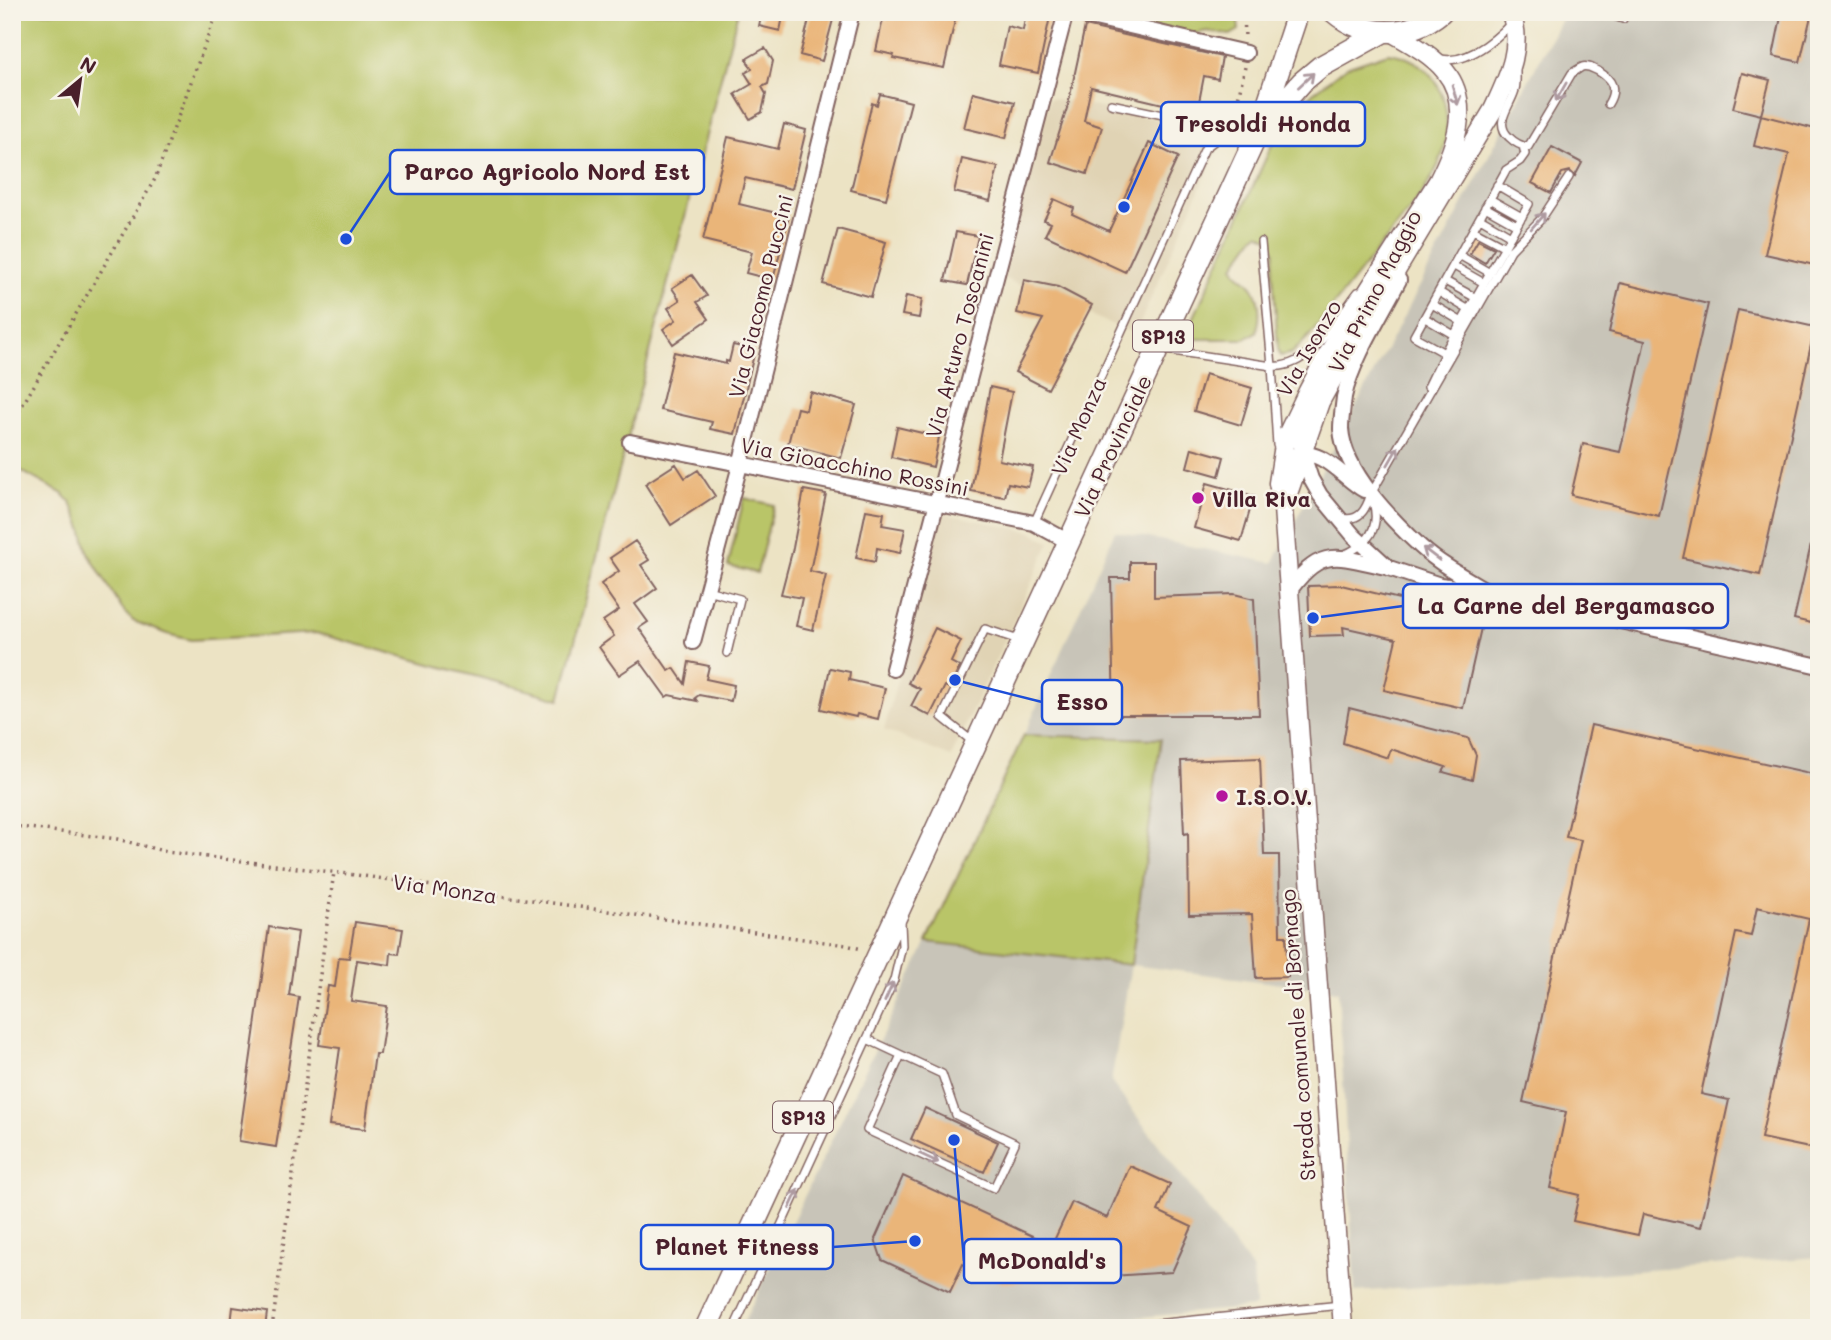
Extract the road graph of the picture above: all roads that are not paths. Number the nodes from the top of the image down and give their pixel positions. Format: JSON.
{"nodes":[{"id":1,"x":852,"y":12,"type":"edge"},
{"id":2,"x":1068,"y":12,"type":"edge"},
{"id":3,"x":1298,"y":12,"type":"edge"},
{"id":4,"x":1334,"y":12,"type":"edge"},
{"id":5,"x":1441,"y":12,"type":"edge"},
{"id":6,"x":1604,"y":12,"type":"edge"},
{"id":7,"x":1515,"y":15,"type":"edge"},
{"id":8,"x":1623,"y":19,"type":"dead end"},
{"id":9,"x":1387,"y":32,"type":"junction"},
{"id":10,"x":1516,"y":50,"type":"junction"},
{"id":11,"x":1246,"y":54,"type":"road end"},
{"id":12,"x":1430,"y":57,"type":"junction"},
{"id":13,"x":1111,"y":104,"type":"dead end"},
{"id":14,"x":1608,"y":104,"type":"dead end"},
{"id":15,"x":1230,"y":129,"type":"junction"},
{"id":16,"x":1257,"y":134,"type":"junction"},
{"id":17,"x":1523,"y":146,"type":"junction"},
{"id":18,"x":1472,"y":149,"type":"junction"},
{"id":19,"x":1569,"y":177,"type":"dead end"},
{"id":20,"x":1497,"y":185,"type":"junction"},
{"id":21,"x":1490,"y":199,"type":"junction"},
{"id":22,"x":1485,"y":207,"type":"junction"},
{"id":23,"x":1522,"y":217,"type":"junction"},
{"id":24,"x":1479,"y":218,"type":"junction"},
{"id":25,"x":1517,"y":225,"type":"junction"},
{"id":26,"x":1408,"y":228,"type":"junction"},
{"id":27,"x":1473,"y":230,"type":"junction"},
{"id":28,"x":1511,"y":236,"type":"junction"},
{"id":29,"x":1261,"y":242,"type":"dead end"},
{"id":30,"x":1505,"y":247,"type":"junction"},
{"id":31,"x":1459,"y":255,"type":"junction"},
{"id":32,"x":1454,"y":266,"type":"junction"},
{"id":33,"x":1490,"y":273,"type":"junction"},
{"id":34,"x":1445,"y":281,"type":"junction"},
{"id":35,"x":1484,"y":283,"type":"junction"},
{"id":36,"x":1439,"y":292,"type":"junction"},
{"id":37,"x":1476,"y":298,"type":"junction"},
{"id":38,"x":1432,"y":304,"type":"junction"},
{"id":39,"x":1469,"y":310,"type":"junction"},
{"id":40,"x":1425,"y":318,"type":"junction"},
{"id":41,"x":1462,"y":322,"type":"junction"},
{"id":42,"x":1454,"y":335,"type":"junction"},
{"id":43,"x":1157,"y":348,"type":"junction"},
{"id":44,"x":1331,"y":349,"type":"junction"},
{"id":45,"x":1448,"y":355,"type":"junction"},
{"id":46,"x":1272,"y":366,"type":"junction"},
{"id":47,"x":630,"y":442,"type":"dead end"},
{"id":48,"x":1302,"y":453,"type":"junction"},
{"id":49,"x":740,"y":465,"type":"junction"},
{"id":50,"x":1279,"y":475,"type":"junction"},
{"id":51,"x":1371,"y":494,"type":"junction"},
{"id":52,"x":937,"y":503,"type":"junction"},
{"id":53,"x":1283,"y":508,"type":"junction"},
{"id":54,"x":1337,"y":517,"type":"junction"},
{"id":55,"x":1034,"y":523,"type":"junction"},
{"id":56,"x":1069,"y":542,"type":"junction"},
{"id":57,"x":1362,"y":544,"type":"junction"},
{"id":58,"x":1339,"y":557,"type":"junction"},
{"id":59,"x":1389,"y":568,"type":"junction"},
{"id":60,"x":707,"y":590,"type":"junction"},
{"id":61,"x":1488,"y":591,"type":"junction"},
{"id":62,"x":1288,"y":593,"type":"junction"},
{"id":63,"x":1023,"y":641,"type":"junction"},
{"id":64,"x":693,"y":642,"type":"dead end"},
{"id":65,"x":727,"y":653,"type":"dead end"},
{"id":66,"x":1819,"y":666,"type":"edge"},
{"id":67,"x":893,"y":669,"type":"dead end"},
{"id":68,"x":1298,"y":740,"type":"joint"},
{"id":69,"x":975,"y":744,"type":"junction"},
{"id":70,"x":900,"y":905,"type":"junction"},
{"id":71,"x":867,"y":1040,"type":"junction"},
{"id":72,"x":901,"y":1055,"type":"junction"},
{"id":73,"x":1341,"y":1305,"type":"junction"},
{"id":74,"x":741,"y":1314,"type":"junction"},
{"id":75,"x":706,"y":1328,"type":"edge"},
{"id":76,"x":734,"y":1328,"type":"edge"},
{"id":77,"x":745,"y":1328,"type":"edge"},
{"id":78,"x":1116,"y":1328,"type":"edge"},
{"id":79,"x":1343,"y":1328,"type":"edge"}],
"edges":[{"from":1,"to":49,"type":"street","name":"Via Giacomo Puccini"},
{"from":2,"to":11,"type":"street"},
{"from":2,"to":52,"type":"street","name":"Via Arturo Toscanini"},
{"from":3,"to":16,"type":"main road","name":"Via Provinciale","number":"SP13"},
{"from":4,"to":9,"type":"main road"},
{"from":5,"to":9,"type":"main road","number":"SP13"},
{"from":6,"to":8,"type":"lane"},
{"from":7,"to":10,"type":"street"},
{"from":7,"to":12,"type":"lane"},
{"from":9,"to":12,"type":"street","name":"Via Isonzo"},
{"from":16,"to":9,"type":"main road","name":"Via Provinciale","number":"SP13","one_way":true},
{"from":10,"to":17,"type":"lane"},
{"from":10,"to":18,"type":"street"},
{"from":12,"to":26,"type":"street","name":"Via Isonzo","one_way":true},
{"from":13,"to":15,"type":"lane"},
{"from":14,"to":17,"type":"lane","one_way":true},
{"from":15,"to":16,"type":"lane"},
{"from":15,"to":55,"type":"lane","name":"Via Monza"},
{"from":16,"to":43,"type":"main road","name":"Via Provinciale","number":"SP13"},
{"from":17,"to":20,"type":"lane"},
{"from":18,"to":48,"type":"street"},
{"from":18,"to":51,"type":"street","name":"Via Primo Maggio"},
{"from":45,"to":19,"type":"lane","one_way":true},
{"from":20,"to":21,"type":"lane"},
{"from":20,"to":23,"type":"lane"},
{"from":21,"to":22,"type":"lane"},
{"from":21,"to":23,"type":"lane"},
{"from":22,"to":24,"type":"lane"},
{"from":22,"to":25,"type":"lane"},
{"from":23,"to":25,"type":"lane"},
{"from":24,"to":27,"type":"lane"},
{"from":24,"to":28,"type":"lane"},
{"from":25,"to":28,"type":"lane"},
{"from":26,"to":44,"type":"street","name":"Via Isonzo"},
{"from":26,"to":46,"type":"lane"},
{"from":27,"to":30,"type":"lane"},
{"from":27,"to":31,"type":"lane"},
{"from":28,"to":30,"type":"lane"},
{"from":29,"to":46,"type":"lane"},
{"from":30,"to":33,"type":"lane"},
{"from":31,"to":32,"type":"lane"},
{"from":31,"to":33,"type":"lane"},
{"from":32,"to":34,"type":"lane"},
{"from":32,"to":35,"type":"lane"},
{"from":33,"to":35,"type":"lane"},
{"from":34,"to":36,"type":"lane"},
{"from":34,"to":37,"type":"lane"},
{"from":35,"to":37,"type":"lane"},
{"from":36,"to":38,"type":"lane"},
{"from":36,"to":39,"type":"lane"},
{"from":37,"to":39,"type":"lane"},
{"from":38,"to":40,"type":"lane"},
{"from":38,"to":41,"type":"lane"},
{"from":39,"to":41,"type":"lane"},
{"from":40,"to":42,"type":"lane"},
{"from":40,"to":45,"type":"lane"},
{"from":41,"to":42,"type":"lane"},
{"from":42,"to":45,"type":"lane"},
{"from":43,"to":46,"type":"lane"},
{"from":43,"to":56,"type":"main road","name":"Via Provinciale","number":"SP13"},
{"from":44,"to":48,"type":"street"},
{"from":44,"to":50,"type":"street","name":"Via Isonzo"},
{"from":51,"to":45,"type":"lane","one_way":true},
{"from":46,"to":50,"type":"lane"},
{"from":47,"to":49,"type":"street","name":"Via Gioacchino Rossini"},
{"from":48,"to":50,"type":"street"},
{"from":48,"to":51,"type":"street","name":"Via Primo Maggio"},
{"from":48,"to":53,"type":"street"},
{"from":48,"to":54,"type":"street","name":"Via Primo Maggio"},
{"from":49,"to":52,"type":"street","name":"Via Gioacchino Rossini"},
{"from":49,"to":60,"type":"street","name":"Via Giacomo Puccini"},
{"from":50,"to":53,"type":"street","name":"Via Isonzo"},
{"from":51,"to":54,"type":"lane"},
{"from":51,"to":57,"type":"lane"},
{"from":61,"to":51,"type":"street","name":"Via Primo Maggio","one_way":true},
{"from":52,"to":55,"type":"street","name":"Via Gioacchino Rossini"},
{"from":52,"to":67,"type":"street","name":"Via Arturo Toscanini"},
{"from":53,"to":62,"type":"street","name":"Via Isonzo"},
{"from":54,"to":57,"type":"street","name":"Via Primo Maggio"},
{"from":55,"to":56,"type":"street","name":"Via Gioacchino Rossini"},
{"from":56,"to":63,"type":"main road","name":"Via Provinciale","number":"SP13"},
{"from":57,"to":58,"type":"lane"},
{"from":57,"to":59,"type":"street","name":"Via Primo Maggio"},
{"from":58,"to":59,"type":"street","name":"Via Primo Maggio"},
{"from":58,"to":62,"type":"street"},
{"from":59,"to":61,"type":"street","name":"Via Primo Maggio"},
{"from":60,"to":64,"type":"street","name":"Via Giacomo Puccini"},
{"from":60,"to":65,"type":"lane"},
{"from":61,"to":66,"type":"street","name":"Via Primo Maggio"},
{"from":62,"to":68,"type":"street","name":"Via Isonzo"},
{"from":63,"to":69,"type":"main road","number":"SP13"},
{"from":63,"to":69,"type":"lane"},
{"from":68,"to":73,"type":"street","name":"Strada comunale di Bornago"},
{"from":69,"to":70,"type":"main road","number":"SP13"},
{"from":71,"to":70,"type":"lane","one_way":true},
{"from":70,"to":75,"type":"main road","number":"SP13"},
{"from":71,"to":72,"type":"lane"},
{"from":74,"to":71,"type":"lane","one_way":true},
{"from":72,"to":72,"type":"lane","one_way":true},
{"from":73,"to":78,"type":"lane"},
{"from":73,"to":79,"type":"street","name":"Strada comunale di Bornago"},
{"from":74,"to":76,"type":"lane"},
{"from":74,"to":77,"type":"lane"}]}
